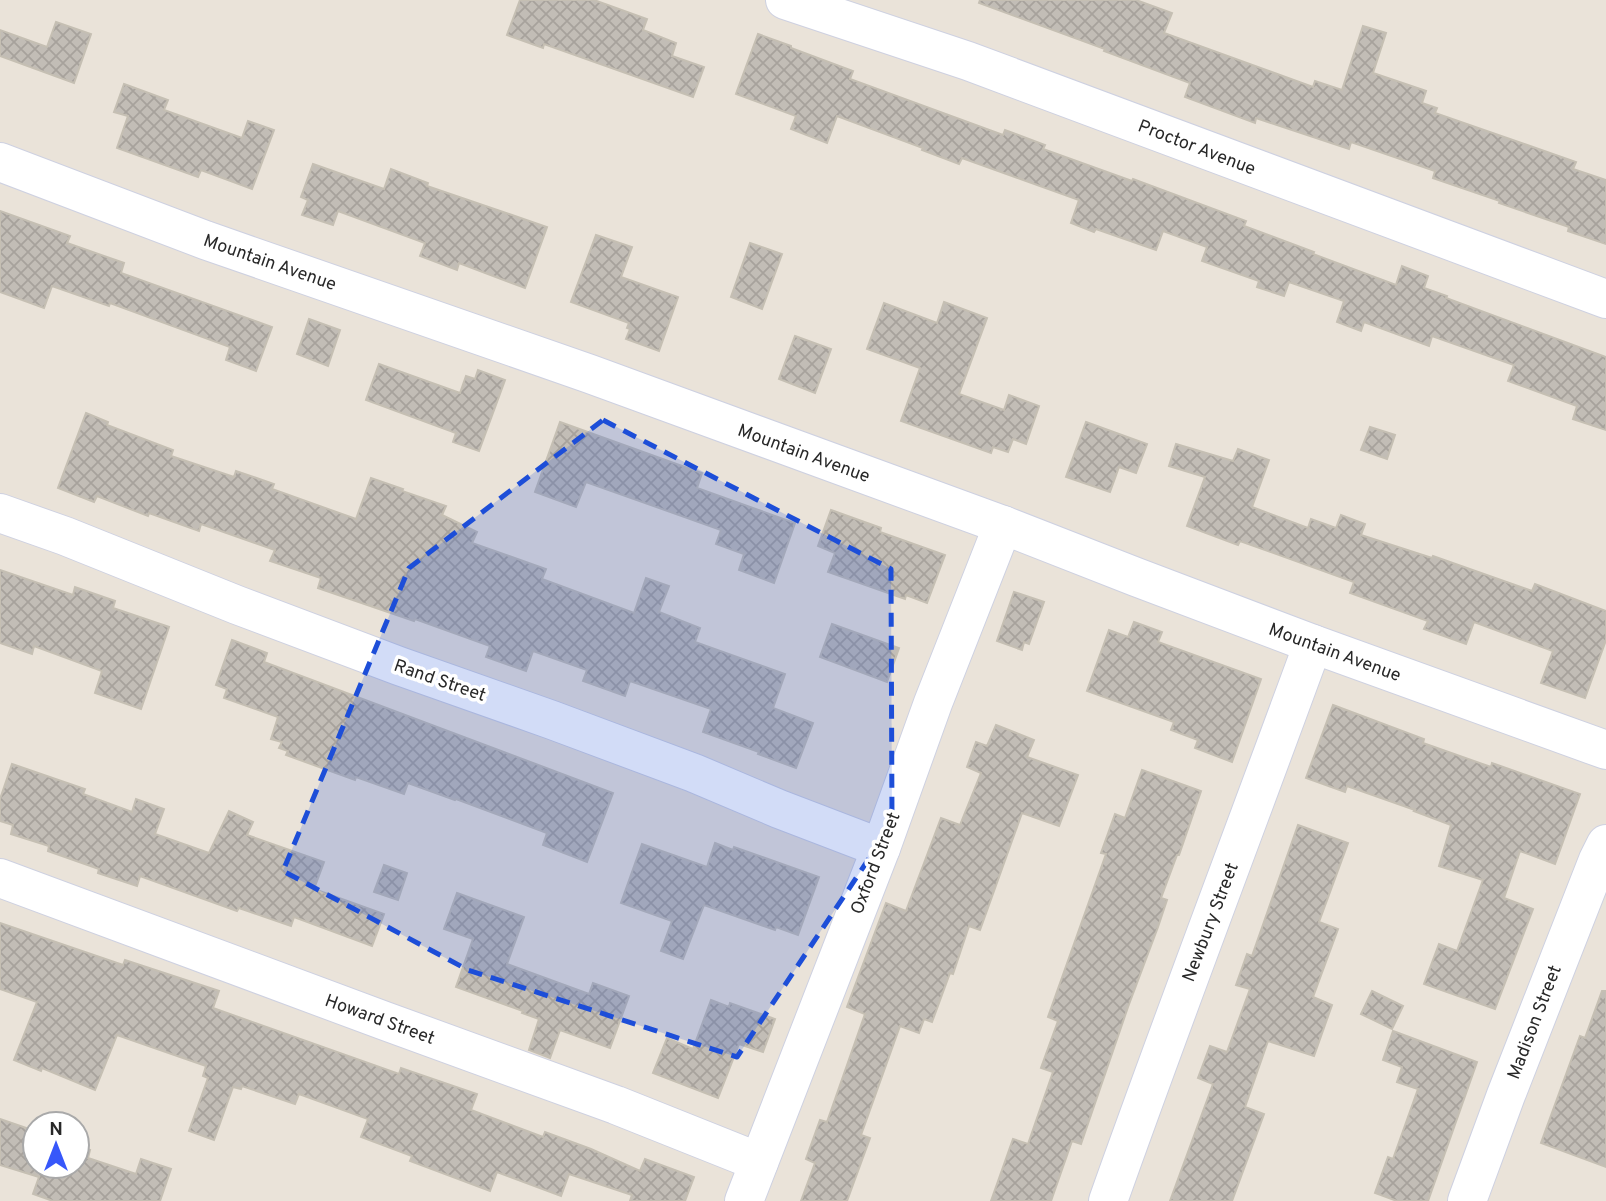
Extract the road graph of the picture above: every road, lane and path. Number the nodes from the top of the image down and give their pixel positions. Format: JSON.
{"nodes":[{"id":1,"x":785,"y":0,"type":"edge"},
{"id":2,"x":0,"y":162,"type":"edge"},
{"id":3,"x":1606,"y":299,"type":"edge"},
{"id":4,"x":0,"y":513,"type":"edge"},
{"id":5,"x":1003,"y":525,"type":"junction"},
{"id":6,"x":1313,"y":644,"type":"junction"},
{"id":7,"x":1606,"y":750,"type":"edge"},
{"id":8,"x":1606,"y":844,"type":"edge"},
{"id":9,"x":881,"y":848,"type":"junction"},
{"id":10,"x":0,"y":878,"type":"edge"},
{"id":11,"x":759,"y":1162,"type":"junction"},
{"id":12,"x":744,"y":1201,"type":"edge"},
{"id":13,"x":1108,"y":1201,"type":"edge"},
{"id":14,"x":1467,"y":1201,"type":"edge"}],
"edges":[{"from":1,"to":3,"type":"street","name":"Proctor Avenue"},
{"from":2,"to":5,"type":"street","name":"Mountain Avenue"},
{"from":4,"to":9,"type":"street","name":"Rand Street"},
{"from":5,"to":6,"type":"street","name":"Mountain Avenue"},
{"from":5,"to":9,"type":"street","name":"Oxford Street"},
{"from":6,"to":7,"type":"street","name":"Mountain Avenue"},
{"from":6,"to":13,"type":"street","name":"Newbury Street"},
{"from":8,"to":14,"type":"street","name":"Madison Street"},
{"from":9,"to":11,"type":"street","name":"Oxford Street"},
{"from":10,"to":11,"type":"street","name":"Howard Street"},
{"from":11,"to":12,"type":"street","name":"Oxford Street"}]}
